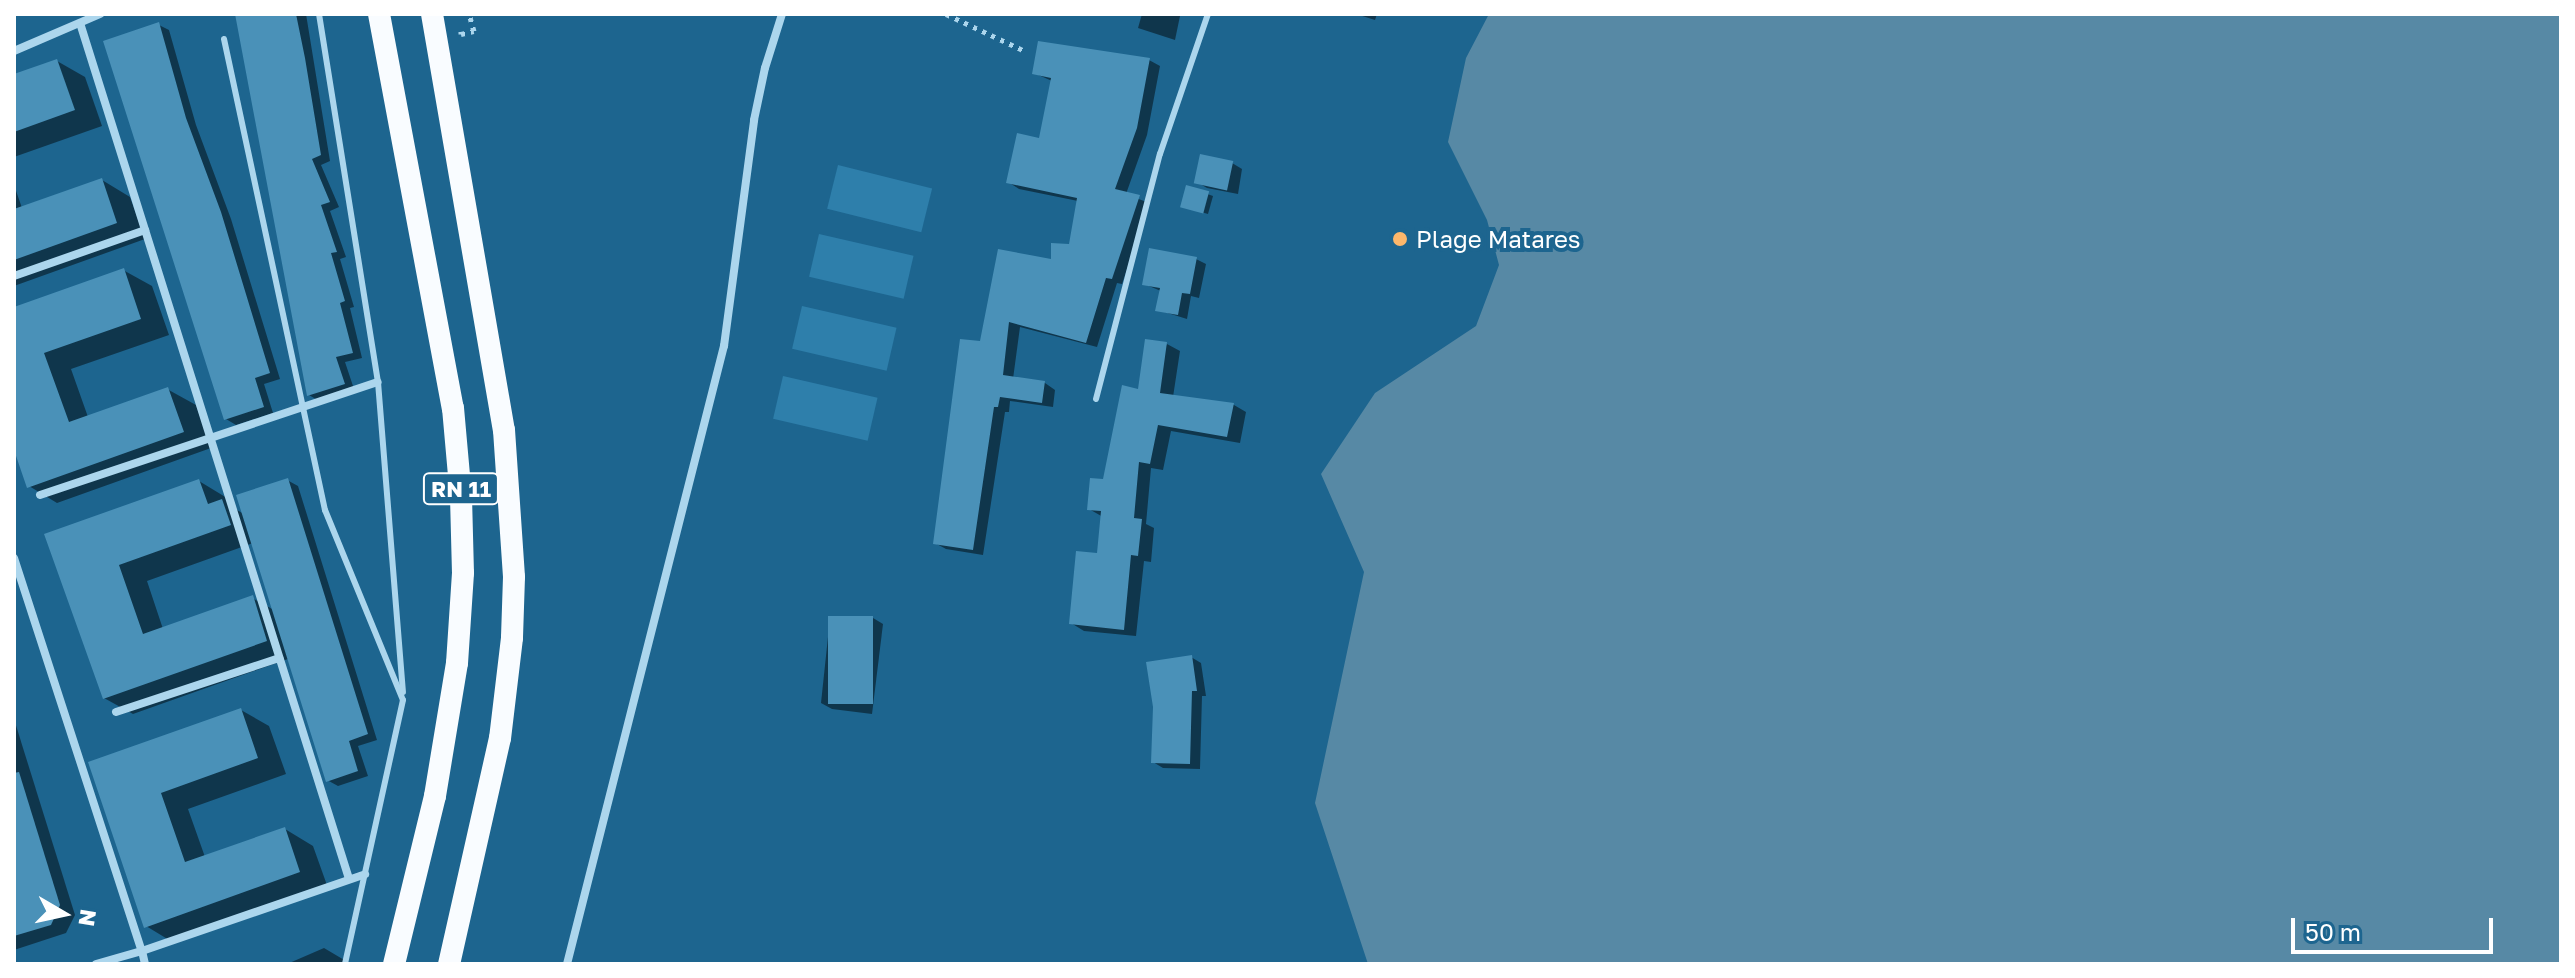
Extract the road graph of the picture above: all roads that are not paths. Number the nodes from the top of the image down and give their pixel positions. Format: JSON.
{"nodes":[{"id":1,"x":100,"y":14,"type":"edge"},
{"id":2,"x":319,"y":14,"type":"edge"},
{"id":3,"x":379,"y":14,"type":"edge"},
{"id":4,"x":432,"y":14,"type":"edge"},
{"id":5,"x":782,"y":14,"type":"edge"},
{"id":6,"x":1208,"y":14,"type":"edge"},
{"id":7,"x":80,"y":23,"type":"junction"},
{"id":8,"x":224,"y":39,"type":"dead end"},
{"id":9,"x":14,"y":51,"type":"edge"},
{"id":10,"x":145,"y":230,"type":"junction"},
{"id":11,"x":14,"y":276,"type":"edge"},
{"id":12,"x":378,"y":382,"type":"junction"},
{"id":13,"x":1096,"y":399,"type":"dead end"},
{"id":14,"x":300,"y":407,"type":"junction"},
{"id":15,"x":210,"y":437,"type":"junction"},
{"id":16,"x":40,"y":495,"type":"dead end"},
{"id":17,"x":14,"y":558,"type":"edge"},
{"id":18,"x":279,"y":658,"type":"junction"},
{"id":19,"x":403,"y":700,"type":"junction"},
{"id":20,"x":116,"y":712,"type":"dead end"},
{"id":21,"x":365,"y":874,"type":"junction"},
{"id":22,"x":349,"y":879,"type":"junction"},
{"id":23,"x":142,"y":951,"type":"junction"},
{"id":24,"x":96,"y":964,"type":"edge"},
{"id":25,"x":145,"y":964,"type":"edge"},
{"id":26,"x":345,"y":964,"type":"edge"},
{"id":27,"x":394,"y":964,"type":"edge"},
{"id":28,"x":449,"y":964,"type":"edge"},
{"id":29,"x":567,"y":964,"type":"edge"}],
"edges":[{"from":1,"to":7,"type":"street"},
{"from":2,"to":12,"type":"lane"},
{"from":3,"to":27,"type":"highway","number":"RN 11"},
{"from":4,"to":28,"type":"highway","number":"RN 11"},
{"from":5,"to":29,"type":"street"},
{"from":6,"to":13,"type":"lane"},
{"from":7,"to":9,"type":"street"},
{"from":7,"to":10,"type":"street"},
{"from":8,"to":14,"type":"lane"},
{"from":10,"to":11,"type":"street"},
{"from":10,"to":15,"type":"street"},
{"from":12,"to":14,"type":"street"},
{"from":12,"to":19,"type":"lane"},
{"from":14,"to":15,"type":"street"},
{"from":14,"to":19,"type":"lane"},
{"from":15,"to":16,"type":"street"},
{"from":15,"to":18,"type":"street"},
{"from":17,"to":23,"type":"street"},
{"from":18,"to":20,"type":"street"},
{"from":18,"to":22,"type":"street"},
{"from":19,"to":21,"type":"lane"},
{"from":21,"to":22,"type":"street"},
{"from":21,"to":26,"type":"lane"},
{"from":22,"to":23,"type":"street"},
{"from":23,"to":24,"type":"street"},
{"from":23,"to":25,"type":"street"}]}
